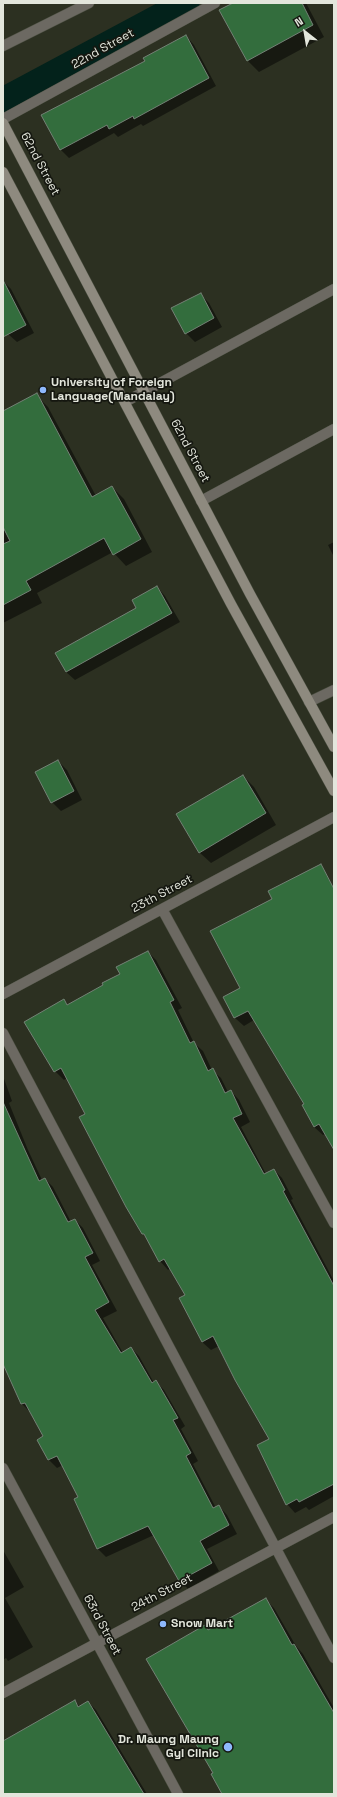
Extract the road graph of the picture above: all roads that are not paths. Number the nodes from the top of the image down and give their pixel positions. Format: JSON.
{"nodes":[{"id":1,"x":90,"y":3,"type":"edge"},
{"id":2,"x":215,"y":3,"type":"edge"},
{"id":3,"x":3,"y":46,"type":"edge"},
{"id":4,"x":3,"y":119,"type":"edge"},
{"id":5,"x":3,"y":123,"type":"edge"},
{"id":6,"x":3,"y":172,"type":"edge"},
{"id":7,"x":334,"y":288,"type":"edge"},
{"id":8,"x":144,"y":392,"type":"junction"},
{"id":9,"x":125,"y":402,"type":"junction"},
{"id":10,"x":334,"y":429,"type":"edge"},
{"id":11,"x":201,"y":501,"type":"junction"},
{"id":12,"x":334,"y":690,"type":"edge"},
{"id":13,"x":309,"y":702,"type":"junction"},
{"id":14,"x":334,"y":747,"type":"edge"},
{"id":15,"x":334,"y":791,"type":"edge"},
{"id":16,"x":334,"y":817,"type":"edge"},
{"id":17,"x":162,"y":909,"type":"junction"},
{"id":18,"x":3,"y":994,"type":"edge"},
{"id":19,"x":3,"y":1032,"type":"edge"},
{"id":20,"x":334,"y":1223,"type":"edge"},
{"id":21,"x":3,"y":1468,"type":"edge"},
{"id":22,"x":334,"y":1517,"type":"edge"},
{"id":23,"x":275,"y":1548,"type":"junction"},
{"id":24,"x":97,"y":1642,"type":"junction"},
{"id":25,"x":334,"y":1658,"type":"edge"},
{"id":26,"x":3,"y":1692,"type":"edge"},
{"id":27,"x":178,"y":1794,"type":"edge"}],
"edges":[{"from":1,"to":3,"type":"street"},
{"from":2,"to":4,"type":"street","name":"22nd Street"},
{"from":5,"to":8,"type":"main road","name":"62nd Street"},
{"from":6,"to":9,"type":"main road"},
{"from":7,"to":8,"type":"street"},
{"from":8,"to":9,"type":"street"},
{"from":8,"to":11,"type":"main road","name":"62nd Street"},
{"from":9,"to":15,"type":"main road"},
{"from":10,"to":11,"type":"street"},
{"from":11,"to":13,"type":"main road","name":"62nd Street"},
{"from":12,"to":13,"type":"street"},
{"from":13,"to":14,"type":"main road","name":"62nd Street"},
{"from":16,"to":17,"type":"street","name":"23th Street"},
{"from":17,"to":18,"type":"street","name":"23th Street"},
{"from":17,"to":20,"type":"street"},
{"from":19,"to":23,"type":"street"},
{"from":21,"to":24,"type":"street","name":"63rd Street"},
{"from":22,"to":23,"type":"street","name":"24th Street"},
{"from":23,"to":24,"type":"street","name":"24th Street"},
{"from":23,"to":25,"type":"street"},
{"from":24,"to":26,"type":"street","name":"24th Street"},
{"from":24,"to":27,"type":"street","name":"63rd Street"}]}
